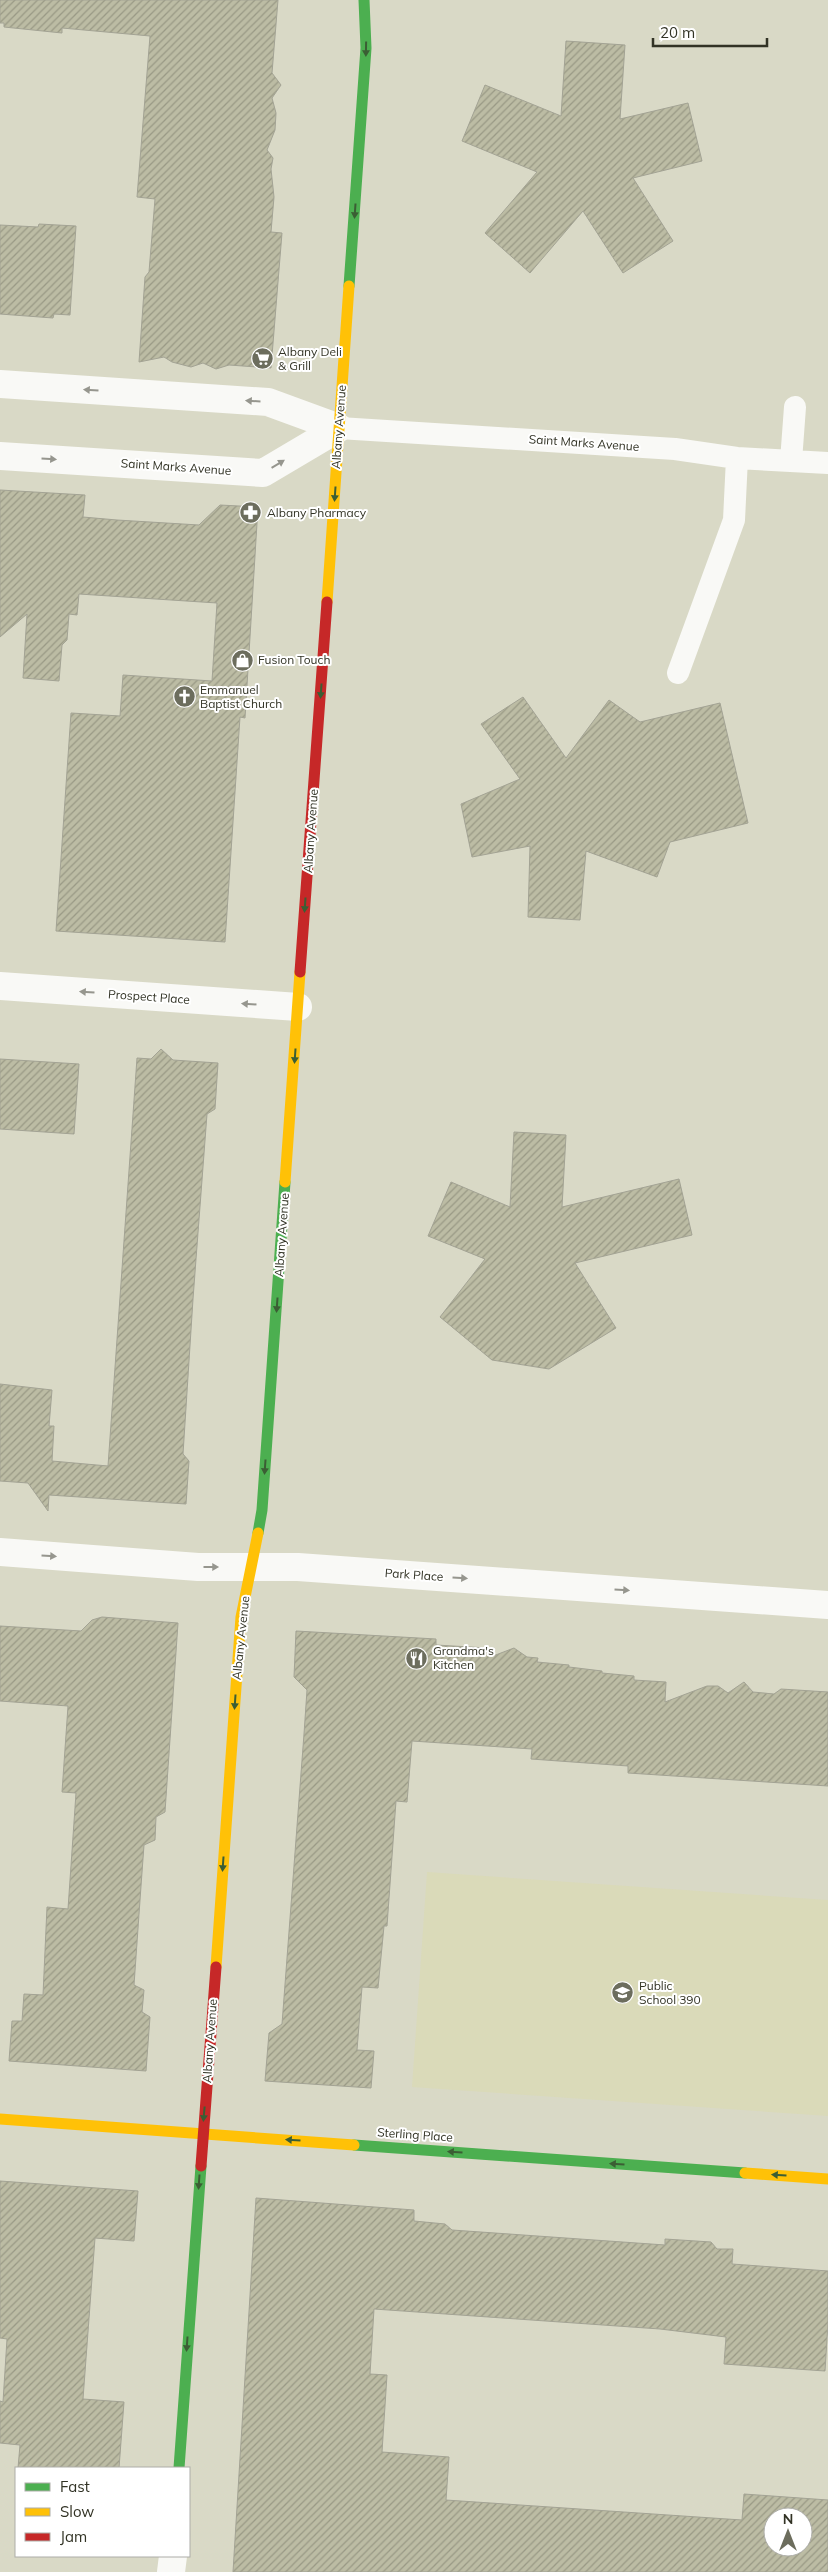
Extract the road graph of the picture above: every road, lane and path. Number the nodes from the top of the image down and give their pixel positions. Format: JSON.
{"nodes":[{"id":1,"x":364,"y":0,"type":"edge"},
{"id":2,"x":0,"y":384,"type":"edge"},
{"id":3,"x":795,"y":407,"type":"dead end"},
{"id":4,"x":339,"y":428,"type":"junction"},
{"id":5,"x":0,"y":456,"type":"edge"},
{"id":6,"x":738,"y":458,"type":"junction"},
{"id":7,"x":791,"y":461,"type":"junction"},
{"id":8,"x":828,"y":463,"type":"edge"},
{"id":9,"x":678,"y":673,"type":"dead end"},
{"id":10,"x":0,"y":986,"type":"edge"},
{"id":11,"x":298,"y":1007,"type":"junction"},
{"id":12,"x":0,"y":1552,"type":"edge"},
{"id":13,"x":251,"y":1567,"type":"junction"},
{"id":14,"x":828,"y":1605,"type":"edge"},
{"id":15,"x":0,"y":2119,"type":"edge"},
{"id":16,"x":202,"y":2134,"type":"junction"},
{"id":17,"x":828,"y":2179,"type":"edge"},
{"id":18,"x":179,"y":2467,"type":"edge"},
{"id":19,"x":173,"y":2557,"type":"edge"},
{"id":20,"x":172,"y":2572,"type":"edge"}],
"edges":[{"from":1,"to":4,"type":"street","name":"Albany Avenue","one_way":true},
{"from":4,"to":2,"type":"street","name":"Saint Marks Avenue","one_way":true},
{"from":3,"to":7,"type":"lane"},
{"from":5,"to":4,"type":"street","name":"Saint Marks Avenue","one_way":true},
{"from":4,"to":6,"type":"lane","name":"Saint Marks Avenue"},
{"from":4,"to":11,"type":"street","name":"Albany Avenue","one_way":true},
{"from":6,"to":7,"type":"lane","name":"Saint Marks Avenue"},
{"from":6,"to":9,"type":"lane"},
{"from":7,"to":8,"type":"lane","name":"Saint Marks Avenue"},
{"from":11,"to":10,"type":"street","name":"Prospect Place","one_way":true},
{"from":11,"to":13,"type":"street","name":"Albany Avenue","one_way":true},
{"from":12,"to":13,"type":"street","name":"Park Place","one_way":true},
{"from":13,"to":14,"type":"street","name":"Park Place","one_way":true},
{"from":13,"to":16,"type":"street","name":"Albany Avenue","one_way":true},
{"from":15,"to":16,"type":"street","name":"Sterling Place"},
{"from":17,"to":16,"type":"street","name":"Sterling Place","one_way":true},
{"from":16,"to":18,"type":"street","name":"Albany Avenue","one_way":true},
{"from":19,"to":20,"type":"street"}]}
